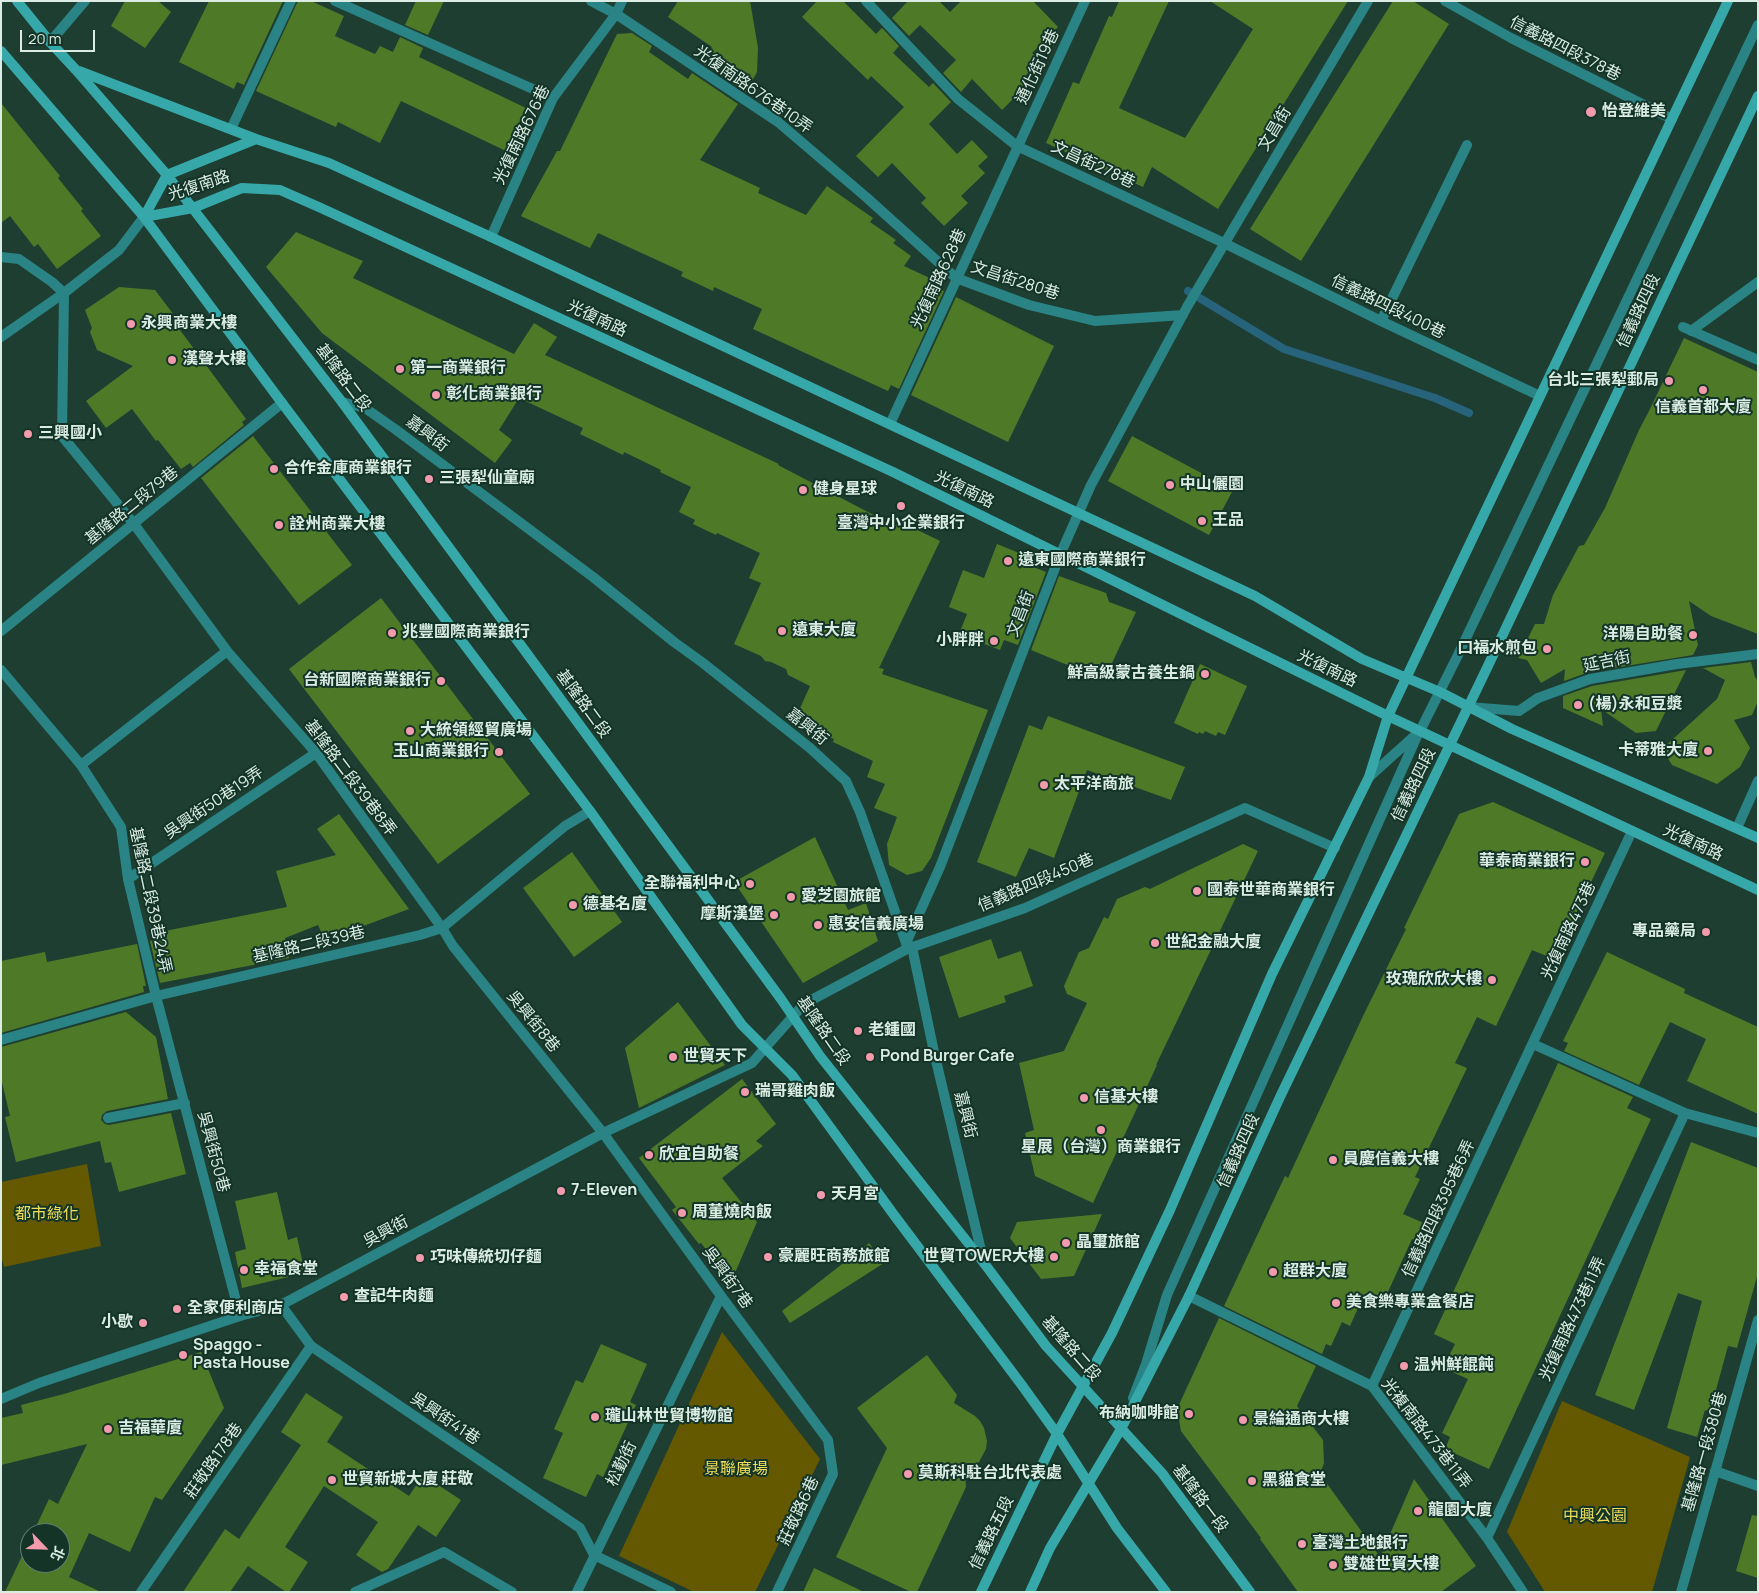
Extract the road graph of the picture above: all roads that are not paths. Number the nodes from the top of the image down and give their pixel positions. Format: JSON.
{"nodes":[{"id":1,"x":17,"y":1,"type":"edge"},
{"id":2,"x":85,"y":1,"type":"edge"},
{"id":3,"x":291,"y":1,"type":"edge"},
{"id":4,"x":335,"y":1,"type":"edge"},
{"id":5,"x":591,"y":1,"type":"edge"},
{"id":6,"x":622,"y":1,"type":"edge"},
{"id":7,"x":866,"y":1,"type":"edge"},
{"id":8,"x":1072,"y":1,"type":"edge"},
{"id":9,"x":1368,"y":1,"type":"edge"},
{"id":10,"x":1445,"y":1,"type":"edge"},
{"id":11,"x":1728,"y":1,"type":"edge"},
{"id":12,"x":1084,"y":4,"type":"edge"},
{"id":13,"x":616,"y":14,"type":"junction"},
{"id":14,"x":1758,"y":25,"type":"edge"},
{"id":15,"x":50,"y":42,"type":"junction"},
{"id":16,"x":1,"y":51,"type":"edge"},
{"id":17,"x":76,"y":70,"type":"junction"},
{"id":18,"x":1758,"y":96,"type":"edge"},
{"id":19,"x":553,"y":98,"type":"junction"},
{"id":20,"x":1672,"y":119,"type":"junction"},
{"id":21,"x":232,"y":130,"type":"junction"},
{"id":22,"x":256,"y":139,"type":"junction"},
{"id":23,"x":1467,"y":145,"type":"dead end"},
{"id":24,"x":1017,"y":146,"type":"junction"},
{"id":25,"x":167,"y":175,"type":"junction"},
{"id":26,"x":866,"y":197,"type":"joint"},
{"id":27,"x":192,"y":208,"type":"junction"},
{"id":28,"x":144,"y":217,"type":"junction"},
{"id":29,"x":491,"y":237,"type":"junction"},
{"id":30,"x":1224,"y":243,"type":"junction"},
{"id":31,"x":1,"y":257,"type":"edge"},
{"id":32,"x":956,"y":278,"type":"junction"},
{"id":33,"x":1758,"y":282,"type":"edge"},
{"id":34,"x":64,"y":293,"type":"junction"},
{"id":35,"x":1185,"y":311,"type":"junction"},
{"id":36,"x":1382,"y":321,"type":"junction"},
{"id":37,"x":1,"y":337,"type":"edge"},
{"id":38,"x":1758,"y":360,"type":"edge"},
{"id":39,"x":1540,"y":396,"type":"junction"},
{"id":40,"x":342,"y":402,"type":"junction"},
{"id":41,"x":282,"y":403,"type":"junction"},
{"id":42,"x":890,"y":424,"type":"junction"},
{"id":43,"x":1080,"y":513,"type":"junction"},
{"id":44,"x":134,"y":524,"type":"junction"},
{"id":45,"x":1060,"y":554,"type":"junction"},
{"id":46,"x":1,"y":631,"type":"edge"},
{"id":47,"x":227,"y":651,"type":"junction"},
{"id":48,"x":1758,"y":654,"type":"edge"},
{"id":49,"x":1,"y":670,"type":"edge"},
{"id":50,"x":1406,"y":678,"type":"junction"},
{"id":51,"x":1440,"y":692,"type":"junction"},
{"id":52,"x":1468,"y":707,"type":"junction"},
{"id":53,"x":1388,"y":716,"type":"junction"},
{"id":54,"x":1420,"y":731,"type":"junction"},
{"id":55,"x":1450,"y":745,"type":"junction"},
{"id":56,"x":316,"y":753,"type":"junction"},
{"id":57,"x":81,"y":765,"type":"junction"},
{"id":58,"x":1369,"y":777,"type":"junction"},
{"id":59,"x":1758,"y":781,"type":"edge"},
{"id":60,"x":590,"y":811,"type":"junction"},
{"id":61,"x":1737,"y":828,"type":"junction"},
{"id":62,"x":1632,"y":831,"type":"junction"},
{"id":63,"x":1758,"y":838,"type":"edge"},
{"id":64,"x":1335,"y":848,"type":"junction"},
{"id":65,"x":128,"y":879,"type":"junction"},
{"id":66,"x":1758,"y":890,"type":"edge"},
{"id":67,"x":442,"y":928,"type":"junction"},
{"id":68,"x":909,"y":945,"type":"junction"},
{"id":69,"x":156,"y":996,"type":"junction"},
{"id":70,"x":794,"y":1017,"type":"junction"},
{"id":71,"x":1,"y":1040,"type":"edge"},
{"id":72,"x":1533,"y":1044,"type":"junction"},
{"id":73,"x":765,"y":1048,"type":"junction"},
{"id":74,"x":185,"y":1103,"type":"junction"},
{"id":75,"x":1685,"y":1113,"type":"junction"},
{"id":76,"x":108,"y":1118,"type":"dead end"},
{"id":77,"x":604,"y":1133,"type":"junction"},
{"id":78,"x":1758,"y":1133,"type":"edge"},
{"id":79,"x":984,"y":1263,"type":"junction"},
{"id":80,"x":721,"y":1296,"type":"junction"},
{"id":81,"x":1189,"y":1296,"type":"junction"},
{"id":82,"x":281,"y":1305,"type":"junction"},
{"id":83,"x":240,"y":1316,"type":"junction"},
{"id":84,"x":1758,"y":1320,"type":"edge"},
{"id":85,"x":311,"y":1346,"type":"junction"},
{"id":86,"x":1372,"y":1386,"type":"junction"},
{"id":87,"x":1084,"y":1388,"type":"junction"},
{"id":88,"x":1,"y":1399,"type":"edge"},
{"id":89,"x":1121,"y":1428,"type":"junction"},
{"id":90,"x":1057,"y":1434,"type":"junction"},
{"id":91,"x":828,"y":1440,"type":"joint"},
{"id":92,"x":1715,"y":1471,"type":"junction"},
{"id":93,"x":1089,"y":1484,"type":"junction"},
{"id":94,"x":1758,"y":1486,"type":"edge"},
{"id":95,"x":1487,"y":1538,"type":"junction"},
{"id":96,"x":594,"y":1555,"type":"junction"},
{"id":97,"x":141,"y":1592,"type":"edge"},
{"id":98,"x":355,"y":1592,"type":"edge"},
{"id":99,"x":512,"y":1592,"type":"edge"},
{"id":100,"x":577,"y":1592,"type":"edge"},
{"id":101,"x":671,"y":1592,"type":"edge"},
{"id":102,"x":777,"y":1592,"type":"edge"},
{"id":103,"x":981,"y":1592,"type":"edge"},
{"id":104,"x":1030,"y":1592,"type":"edge"},
{"id":105,"x":1166,"y":1592,"type":"edge"},
{"id":106,"x":1250,"y":1592,"type":"edge"},
{"id":107,"x":1523,"y":1592,"type":"edge"},
{"id":108,"x":1681,"y":1592,"type":"edge"}],
"edges":[{"from":1,"to":15,"type":"main road","name":"基隆路二段"},
{"from":2,"to":15,"type":"street"},
{"from":3,"to":21,"type":"street"},
{"from":4,"to":19,"type":"street"},
{"from":5,"to":13,"type":"street","name":"光復南路676巷10弄"},
{"from":6,"to":13,"type":"street","name":"光復南路676巷"},
{"from":7,"to":24,"type":"street","name":"文昌街278巷"},
{"from":8,"to":12,"type":"street"},
{"from":9,"to":30,"type":"street","name":"文昌街"},
{"from":10,"to":20,"type":"street","name":"信義路四段378巷"},
{"from":11,"to":20,"type":"main road","name":"信義路四段"},
{"from":12,"to":24,"type":"street","name":"通化街19巷"},
{"from":13,"to":19,"type":"street","name":"光復南路676巷"},
{"from":13,"to":26,"type":"street","name":"光復南路676巷10弄"},
{"from":14,"to":51,"type":"street","name":"信義路四段"},
{"from":15,"to":17,"type":"main road","name":"基隆路二段"},
{"from":16,"to":28,"type":"main road"},
{"from":17,"to":21,"type":"main road"},
{"from":17,"to":25,"type":"main road","name":"基隆路二段"},
{"from":18,"to":52,"type":"main road","name":"信義路四段"},
{"from":19,"to":29,"type":"street","name":"光復南路676巷"},
{"from":20,"to":39,"type":"main road","name":"信義路四段"},
{"from":21,"to":22,"type":"main road"},
{"from":22,"to":25,"type":"main road","name":"光復南路"},
{"from":22,"to":29,"type":"main road","name":"光復南路"},
{"from":23,"to":36,"type":"street"},
{"from":24,"to":30,"type":"street","name":"文昌街278巷"},
{"from":24,"to":32,"type":"street","name":"光復南路628巷"},
{"from":25,"to":27,"type":"main road","name":"基隆路二段"},
{"from":25,"to":28,"type":"main road","name":"光復南路"},
{"from":26,"to":32,"type":"street","name":"文昌街280巷"},
{"from":27,"to":28,"type":"main road","name":"光復南路"},
{"from":27,"to":40,"type":"main road","name":"基隆路二段"},
{"from":27,"to":45,"type":"main road","name":"光復南路"},
{"from":28,"to":34,"type":"street"},
{"from":28,"to":41,"type":"main road"},
{"from":29,"to":42,"type":"main road","name":"光復南路"},
{"from":30,"to":35,"type":"street","name":"文昌街"},
{"from":30,"to":36,"type":"street","name":"信義路四段400巷"},
{"from":31,"to":34,"type":"street"},
{"from":32,"to":35,"type":"street","name":"文昌街280巷"},
{"from":32,"to":42,"type":"street","name":"光復南路628巷"},
{"from":33,"to":38,"type":"street"},
{"from":34,"to":37,"type":"street"},
{"from":34,"to":44,"type":"street","name":"基隆路二段39巷8弄"},
{"from":35,"to":43,"type":"street","name":"文昌街"},
{"from":36,"to":39,"type":"street","name":"信義路四段400巷"},
{"from":39,"to":50,"type":"main road","name":"信義路四段"},
{"from":40,"to":68,"type":"street","name":"嘉興街"},
{"from":40,"to":70,"type":"main road","name":"基隆路二段"},
{"from":41,"to":44,"type":"street","name":"基隆路二段79巷"},
{"from":41,"to":60,"type":"main road"},
{"from":42,"to":43,"type":"main road","name":"光復南路"},
{"from":43,"to":45,"type":"street","name":"文昌街"},
{"from":43,"to":50,"type":"main road","name":"光復南路"},
{"from":44,"to":46,"type":"street","name":"基隆路二段79巷"},
{"from":44,"to":47,"type":"street","name":"基隆路二段39巷8弄"},
{"from":45,"to":53,"type":"main road","name":"光復南路"},
{"from":45,"to":68,"type":"street","name":"文昌街"},
{"from":47,"to":56,"type":"street","name":"基隆路二段39巷8弄"},
{"from":47,"to":57,"type":"street"},
{"from":48,"to":52,"type":"street","name":"延吉街"},
{"from":49,"to":57,"type":"street","name":"基隆路二段39巷24弄"},
{"from":50,"to":51,"type":"main road","name":"光復南路"},
{"from":50,"to":53,"type":"main road","name":"信義路四段"},
{"from":51,"to":52,"type":"main road","name":"光復南路"},
{"from":51,"to":54,"type":"street","name":"信義路四段"},
{"from":52,"to":55,"type":"main road","name":"信義路四段"},
{"from":52,"to":61,"type":"main road","name":"光復南路"},
{"from":53,"to":54,"type":"main road","name":"光復南路"},
{"from":53,"to":58,"type":"main road","name":"信義路四段"},
{"from":54,"to":55,"type":"main road","name":"光復南路"},
{"from":54,"to":58,"type":"street","name":"信義路四段"},
{"from":54,"to":89,"type":"street"},
{"from":55,"to":62,"type":"main road","name":"光復南路"},
{"from":55,"to":81,"type":"main road","name":"信義路四段"},
{"from":56,"to":65,"type":"street","name":"吳興街50巷19弄"},
{"from":56,"to":67,"type":"street","name":"基隆路二段39巷8弄"},
{"from":57,"to":65,"type":"street","name":"基隆路二段39巷24弄"},
{"from":58,"to":64,"type":"main road","name":"信義路四段"},
{"from":59,"to":61,"type":"street"},
{"from":60,"to":67,"type":"street","name":"基隆路二段39巷"},
{"from":60,"to":73,"type":"main road"},
{"from":61,"to":63,"type":"main road","name":"光復南路"},
{"from":62,"to":66,"type":"main road","name":"光復南路"},
{"from":62,"to":72,"type":"street","name":"光復南路473巷"},
{"from":64,"to":68,"type":"street","name":"信義路四段450巷"},
{"from":64,"to":87,"type":"main road","name":"信義路四段"},
{"from":65,"to":69,"type":"street","name":"基隆路二段39巷24弄"},
{"from":67,"to":69,"type":"street","name":"基隆路二段39巷"},
{"from":67,"to":77,"type":"street","name":"吳興街8巷"},
{"from":68,"to":70,"type":"street","name":"信義路四段450巷"},
{"from":68,"to":79,"type":"street","name":"嘉興街"},
{"from":69,"to":71,"type":"street","name":"基隆路二段39巷"},
{"from":69,"to":74,"type":"street","name":"吳興街50巷"},
{"from":70,"to":73,"type":"street","name":"信義路四段450巷"},
{"from":70,"to":79,"type":"main road","name":"基隆路二段"},
{"from":72,"to":75,"type":"street"},
{"from":72,"to":86,"type":"street","name":"信義路四段395巷6弄"},
{"from":73,"to":77,"type":"street","name":"吳興街"},
{"from":73,"to":90,"type":"main road"},
{"from":74,"to":76,"type":"street"},
{"from":74,"to":83,"type":"street","name":"吳興街50巷"},
{"from":75,"to":78,"type":"street"},
{"from":75,"to":95,"type":"street","name":"光復南路473巷11弄"},
{"from":77,"to":80,"type":"street","name":"吳興街7巷"},
{"from":77,"to":82,"type":"street","name":"吳興街"},
{"from":79,"to":87,"type":"main road","name":"基隆路二段"},
{"from":80,"to":91,"type":"street","name":"吳興街7巷"},
{"from":80,"to":96,"type":"street","name":"松勤街"},
{"from":81,"to":86,"type":"street","name":"光複南路473巷11弄"},
{"from":81,"to":89,"type":"main road","name":"信義路四段"},
{"from":82,"to":83,"type":"street","name":"吳興街"},
{"from":82,"to":85,"type":"street","name":"吳興街41巷"},
{"from":83,"to":88,"type":"street","name":"吳興街"},
{"from":84,"to":92,"type":"street","name":"基隆路一段380巷"},
{"from":85,"to":96,"type":"street","name":"吳興街41巷"},
{"from":85,"to":97,"type":"street","name":"莊敬路178巷"},
{"from":86,"to":95,"type":"street","name":"光複南路473巷11弄"},
{"from":87,"to":89,"type":"main road","name":"基隆路二段"},
{"from":87,"to":90,"type":"main road","name":"信義路四段"},
{"from":89,"to":93,"type":"main road","name":"信義路四段"},
{"from":89,"to":106,"type":"main road","name":"基隆路一段"},
{"from":90,"to":93,"type":"main road"},
{"from":90,"to":103,"type":"main road","name":"信義路五段"},
{"from":91,"to":102,"type":"street","name":"莊敬路6巷"},
{"from":92,"to":94,"type":"street"},
{"from":92,"to":108,"type":"street","name":"基隆路一段380巷"},
{"from":93,"to":104,"type":"main road"},
{"from":93,"to":105,"type":"main road"},
{"from":95,"to":107,"type":"street","name":"光複南路473巷11弄"},
{"from":96,"to":100,"type":"street","name":"松勤街"},
{"from":96,"to":101,"type":"street"},
{"from":98,"to":99,"type":"street"}]}
